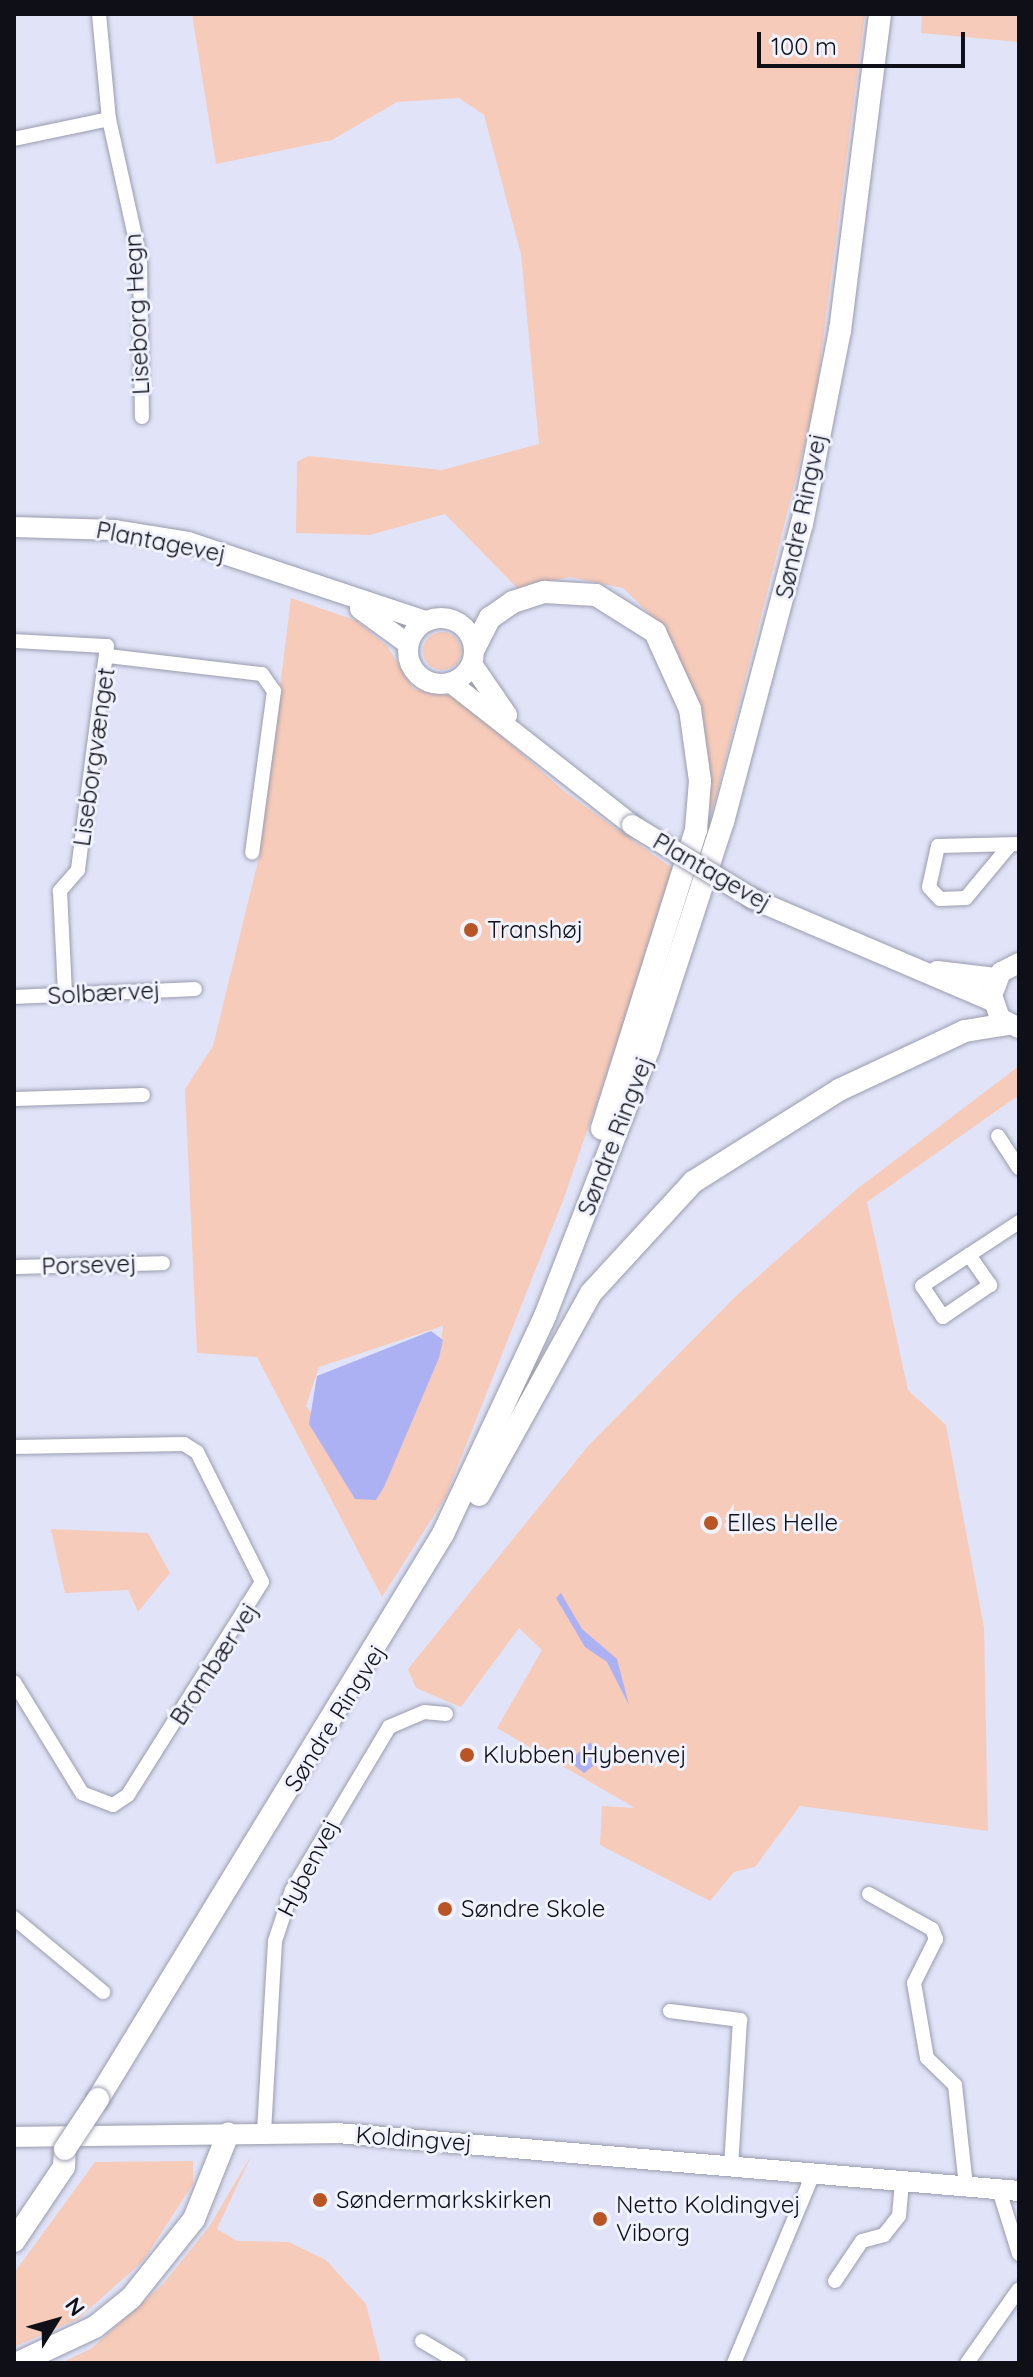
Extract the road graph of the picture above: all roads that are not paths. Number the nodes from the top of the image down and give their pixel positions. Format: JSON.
{"nodes":[{"id":1,"x":99,"y":14,"type":"edge"},
{"id":2,"x":880,"y":14,"type":"edge"},
{"id":3,"x":109,"y":119,"type":"junction"},
{"id":4,"x":14,"y":139,"type":"edge"},
{"id":5,"x":142,"y":417,"type":"dead end"},
{"id":6,"x":14,"y":527,"type":"edge"},
{"id":7,"x":348,"y":600,"type":"junction"},
{"id":8,"x":425,"y":621,"type":"junction"},
{"id":9,"x":14,"y":641,"type":"edge"},
{"id":10,"x":408,"y":644,"type":"junction"},
{"id":11,"x":108,"y":656,"type":"junction"},
{"id":12,"x":473,"y":656,"type":"junction"},
{"id":13,"x":451,"y":683,"type":"junction"},
{"id":14,"x":528,"y":740,"type":"junction"},
{"id":15,"x":1014,"y":844,"type":"edge"},
{"id":16,"x":252,"y":853,"type":"dead end"},
{"id":17,"x":1019,"y":963,"type":"edge"},
{"id":18,"x":917,"y":969,"type":"junction"},
{"id":19,"x":996,"y":978,"type":"junction"},
{"id":20,"x":195,"y":989,"type":"dead end"},
{"id":21,"x":65,"y":995,"type":"junction"},
{"id":22,"x":14,"y":997,"type":"edge"},
{"id":23,"x":992,"y":1001,"type":"junction"},
{"id":24,"x":1013,"y":1026,"type":"edge"},
{"id":25,"x":143,"y":1095,"type":"dead end"},
{"id":26,"x":14,"y":1099,"type":"edge"},
{"id":27,"x":998,"y":1136,"type":"dead end"},
{"id":28,"x":1019,"y":1168,"type":"edge"},
{"id":29,"x":1019,"y":1222,"type":"edge"},
{"id":30,"x":969,"y":1255,"type":"junction"},
{"id":31,"x":163,"y":1263,"type":"dead end"},
{"id":32,"x":14,"y":1267,"type":"edge"},
{"id":33,"x":14,"y":1447,"type":"edge"},
{"id":34,"x":476,"y":1467,"type":"junction"},
{"id":35,"x":14,"y":1682,"type":"edge"},
{"id":36,"x":446,"y":1714,"type":"dead end"},
{"id":37,"x":309,"y":1762,"type":"junction"},
{"id":38,"x":869,"y":1894,"type":"dead end"},
{"id":39,"x":14,"y":1918,"type":"edge"},
{"id":40,"x":103,"y":1992,"type":"dead end"},
{"id":41,"x":670,"y":2011,"type":"dead end"},
{"id":42,"x":264,"y":2132,"type":"junction"},
{"id":43,"x":228,"y":2134,"type":"junction"},
{"id":44,"x":14,"y":2137,"type":"edge"},
{"id":45,"x":731,"y":2166,"type":"junction"},
{"id":46,"x":50,"y":2174,"type":"junction"},
{"id":47,"x":813,"y":2174,"type":"junction"},
{"id":48,"x":902,"y":2181,"type":"junction"},
{"id":49,"x":966,"y":2187,"type":"junction"},
{"id":50,"x":1009,"y":2190,"type":"edge"},
{"id":51,"x":14,"y":2214,"type":"edge"},
{"id":52,"x":14,"y":2241,"type":"edge"},
{"id":53,"x":1019,"y":2254,"type":"edge"},
{"id":54,"x":835,"y":2281,"type":"dead end"},
{"id":55,"x":1019,"y":2289,"type":"edge"},
{"id":56,"x":422,"y":2341,"type":"dead end"},
{"id":57,"x":18,"y":2363,"type":"edge"},
{"id":58,"x":459,"y":2363,"type":"edge"},
{"id":59,"x":734,"y":2363,"type":"edge"},
{"id":60,"x":967,"y":2363,"type":"edge"}],
"edges":[{"from":1,"to":3,"type":"street","name":"Liseborg Hegn"},
{"from":2,"to":34,"type":"main road","name":"Søndre Ringvej"},
{"from":3,"to":4,"type":"street"},
{"from":3,"to":5,"type":"street","name":"Liseborg Hegn"},
{"from":6,"to":7,"type":"street","name":"Plantagevej"},
{"from":7,"to":8,"type":"street","name":"Plantagevej"},
{"from":7,"to":10,"type":"street","name":"Plantagevej"},
{"from":8,"to":10,"type":"street"},
{"from":8,"to":12,"type":"street"},
{"from":9,"to":11,"type":"street","name":"Liseborgvænget"},
{"from":10,"to":13,"type":"street"},
{"from":11,"to":16,"type":"street","name":"Liseborgvænget"},
{"from":11,"to":21,"type":"street","name":"Liseborgvænget"},
{"from":12,"to":13,"type":"street"},
{"from":12,"to":14,"type":"street","name":"Plantagevej"},
{"from":12,"to":34,"type":"main road"},
{"from":13,"to":14,"type":"street","name":"Plantagevej"},
{"from":14,"to":18,"type":"street","name":"Plantagevej","bridge":true},
{"from":15,"to":15,"type":"street"},
{"from":17,"to":19,"type":"street"},
{"from":18,"to":19,"type":"street","name":"Plantagevej"},
{"from":18,"to":23,"type":"street","name":"Plantagevej"},
{"from":19,"to":23,"type":"street"},
{"from":20,"to":21,"type":"street","name":"Solbærvej"},
{"from":21,"to":22,"type":"street","name":"Solbærvej"},
{"from":23,"to":24,"type":"street"},
{"from":24,"to":37,"type":"main road"},
{"from":25,"to":26,"type":"street"},
{"from":27,"to":28,"type":"street"},
{"from":29,"to":30,"type":"street"},
{"from":30,"to":30,"type":"street"},
{"from":31,"to":32,"type":"street","name":"Porsevej"},
{"from":33,"to":35,"type":"street","name":"Brombærvej"},
{"from":34,"to":37,"type":"main road","name":"Søndre Ringvej"},
{"from":36,"to":42,"type":"street","name":"Hybenvej"},
{"from":37,"to":46,"type":"main road","name":"Søndre Ringvej","bridge":true},
{"from":38,"to":49,"type":"street"},
{"from":39,"to":40,"type":"street"},
{"from":41,"to":45,"type":"street"},
{"from":42,"to":43,"type":"street","name":"Koldingvej"},
{"from":42,"to":45,"type":"street","name":"Koldingvej"},
{"from":43,"to":44,"type":"street","name":"Koldingvej"},
{"from":43,"to":57,"type":"main road"},
{"from":45,"to":47,"type":"street","name":"Koldingvej"},
{"from":46,"to":51,"type":"main road","name":"Søndre Ringvej"},
{"from":46,"to":52,"type":"main road","name":"Søndre Ringvej"},
{"from":47,"to":48,"type":"street","name":"Koldingvej"},
{"from":47,"to":59,"type":"street"},
{"from":48,"to":49,"type":"street","name":"Koldingvej"},
{"from":48,"to":54,"type":"street"},
{"from":49,"to":50,"type":"street","name":"Koldingvej"},
{"from":50,"to":53,"type":"street"},
{"from":55,"to":60,"type":"street"},
{"from":56,"to":58,"type":"street"}]}
